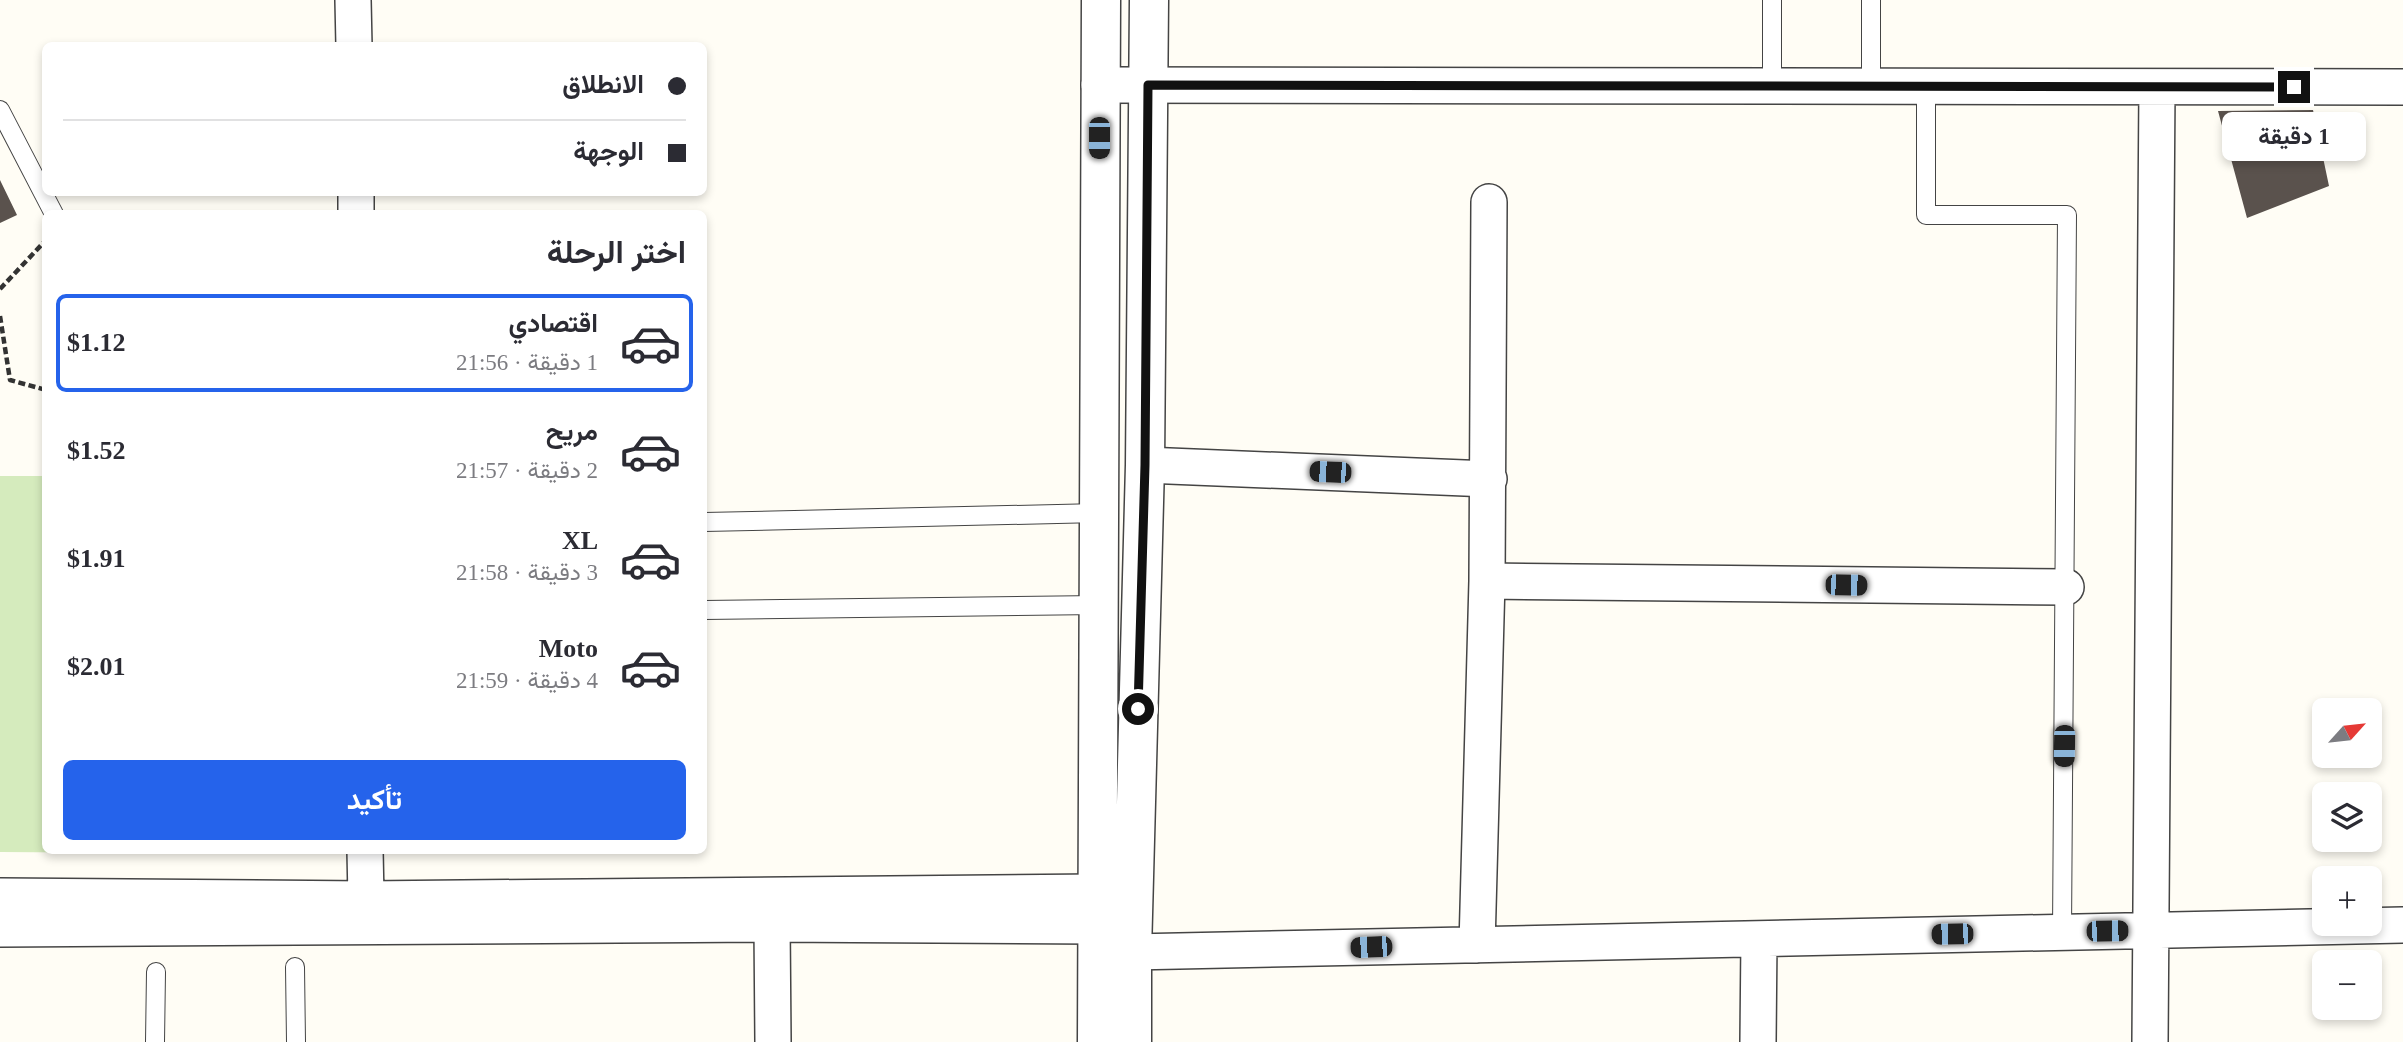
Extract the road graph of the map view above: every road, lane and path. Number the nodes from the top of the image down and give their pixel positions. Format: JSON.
{"nodes":[{"id":1,"x":353,"y":0,"type":"edge"},
{"id":2,"x":1101,"y":0,"type":"edge"},
{"id":3,"x":1149,"y":0,"type":"edge"},
{"id":4,"x":1772,"y":0,"type":"edge"},
{"id":5,"x":1871,"y":0,"type":"edge"},
{"id":6,"x":354,"y":42,"type":"edge"},
{"id":7,"x":1099,"y":85,"type":"junction"},
{"id":8,"x":1148,"y":85,"type":"junction"},
{"id":9,"x":1772,"y":86,"type":"junction"},
{"id":10,"x":1871,"y":86,"type":"junction"},
{"id":11,"x":1926,"y":86,"type":"junction"},
{"id":12,"x":2157,"y":87,"type":"junction"},
{"id":13,"x":2403,"y":87,"type":"edge"},
{"id":14,"x":0,"y":110,"type":"edge"},
{"id":15,"x":42,"y":191,"type":"edge"},
{"id":16,"x":1489,"y":202,"type":"dead end"},
{"id":17,"x":42,"y":244,"type":"edge"},
{"id":18,"x":0,"y":289,"type":"edge"},
{"id":19,"x":0,"y":316,"type":"edge"},
{"id":20,"x":42,"y":389,"type":"edge"},
{"id":21,"x":1145,"y":465,"type":"junction"},
{"id":22,"x":1489,"y":479,"type":"junction"},
{"id":23,"x":1099,"y":513,"type":"junction"},
{"id":24,"x":707,"y":522,"type":"edge"},
{"id":25,"x":1487,"y":581,"type":"junction"},
{"id":26,"x":2066,"y":587,"type":"junction"},
{"id":27,"x":1098,"y":605,"type":"junction"},
{"id":28,"x":707,"y":610,"type":"edge"},
{"id":29,"x":365,"y":854,"type":"edge"},
{"id":30,"x":0,"y":896,"type":"edge"},
{"id":31,"x":366,"y":899,"type":"junction"},
{"id":32,"x":1097,"y":909,"type":"junction"},
{"id":33,"x":772,"y":924,"type":"junction"},
{"id":34,"x":2403,"y":925,"type":"edge"},
{"id":35,"x":0,"y":929,"type":"edge"},
{"id":36,"x":2151,"y":930,"type":"junction"},
{"id":37,"x":2062,"y":932,"type":"junction"},
{"id":38,"x":1759,"y":939,"type":"junction"},
{"id":39,"x":1477,"y":945,"type":"junction"},
{"id":40,"x":1132,"y":952,"type":"junction"},
{"id":41,"x":295,"y":967,"type":"dead end"},
{"id":42,"x":156,"y":972,"type":"dead end"},
{"id":43,"x":155,"y":1042,"type":"edge"},
{"id":44,"x":296,"y":1042,"type":"edge"},
{"id":45,"x":772,"y":1042,"type":"edge"},
{"id":46,"x":1097,"y":1042,"type":"edge"},
{"id":47,"x":1132,"y":1042,"type":"edge"},
{"id":48,"x":1758,"y":1042,"type":"edge"},
{"id":49,"x":2150,"y":1042,"type":"edge"}],
"edges":[{"from":1,"to":6,"type":"street"},
{"from":2,"to":7,"type":"street"},
{"from":3,"to":8,"type":"street"},
{"from":4,"to":9,"type":"lane"},
{"from":5,"to":10,"type":"lane"},
{"from":7,"to":8,"type":"street"},
{"from":7,"to":23,"type":"street"},
{"from":8,"to":9,"type":"street"},
{"from":8,"to":21,"type":"street"},
{"from":9,"to":10,"type":"street"},
{"from":10,"to":11,"type":"street"},
{"from":11,"to":12,"type":"street"},
{"from":11,"to":26,"type":"lane"},
{"from":12,"to":13,"type":"street"},
{"from":12,"to":36,"type":"street"},
{"from":14,"to":15,"type":"lane"},
{"from":16,"to":22,"type":"street"},
{"from":17,"to":18,"type":"path"},
{"from":19,"to":20,"type":"path"},
{"from":21,"to":22,"type":"street"},
{"from":21,"to":40,"type":"street"},
{"from":22,"to":25,"type":"street"},
{"from":23,"to":24,"type":"lane"},
{"from":23,"to":27,"type":"street"},
{"from":25,"to":26,"type":"street"},
{"from":25,"to":39,"type":"street"},
{"from":26,"to":37,"type":"lane"},
{"from":27,"to":28,"type":"lane"},
{"from":27,"to":32,"type":"street"},
{"from":29,"to":31,"type":"street"},
{"from":30,"to":31,"type":"street"},
{"from":31,"to":32,"type":"street"},
{"from":32,"to":33,"type":"street"},
{"from":32,"to":46,"type":"street"},
{"from":33,"to":35,"type":"street"},
{"from":33,"to":45,"type":"street"},
{"from":34,"to":36,"type":"street"},
{"from":36,"to":37,"type":"street"},
{"from":36,"to":49,"type":"street"},
{"from":37,"to":38,"type":"street"},
{"from":38,"to":39,"type":"street"},
{"from":38,"to":48,"type":"street"},
{"from":39,"to":40,"type":"street"},
{"from":40,"to":47,"type":"street"},
{"from":41,"to":44,"type":"lane"},
{"from":42,"to":43,"type":"lane"}]}
